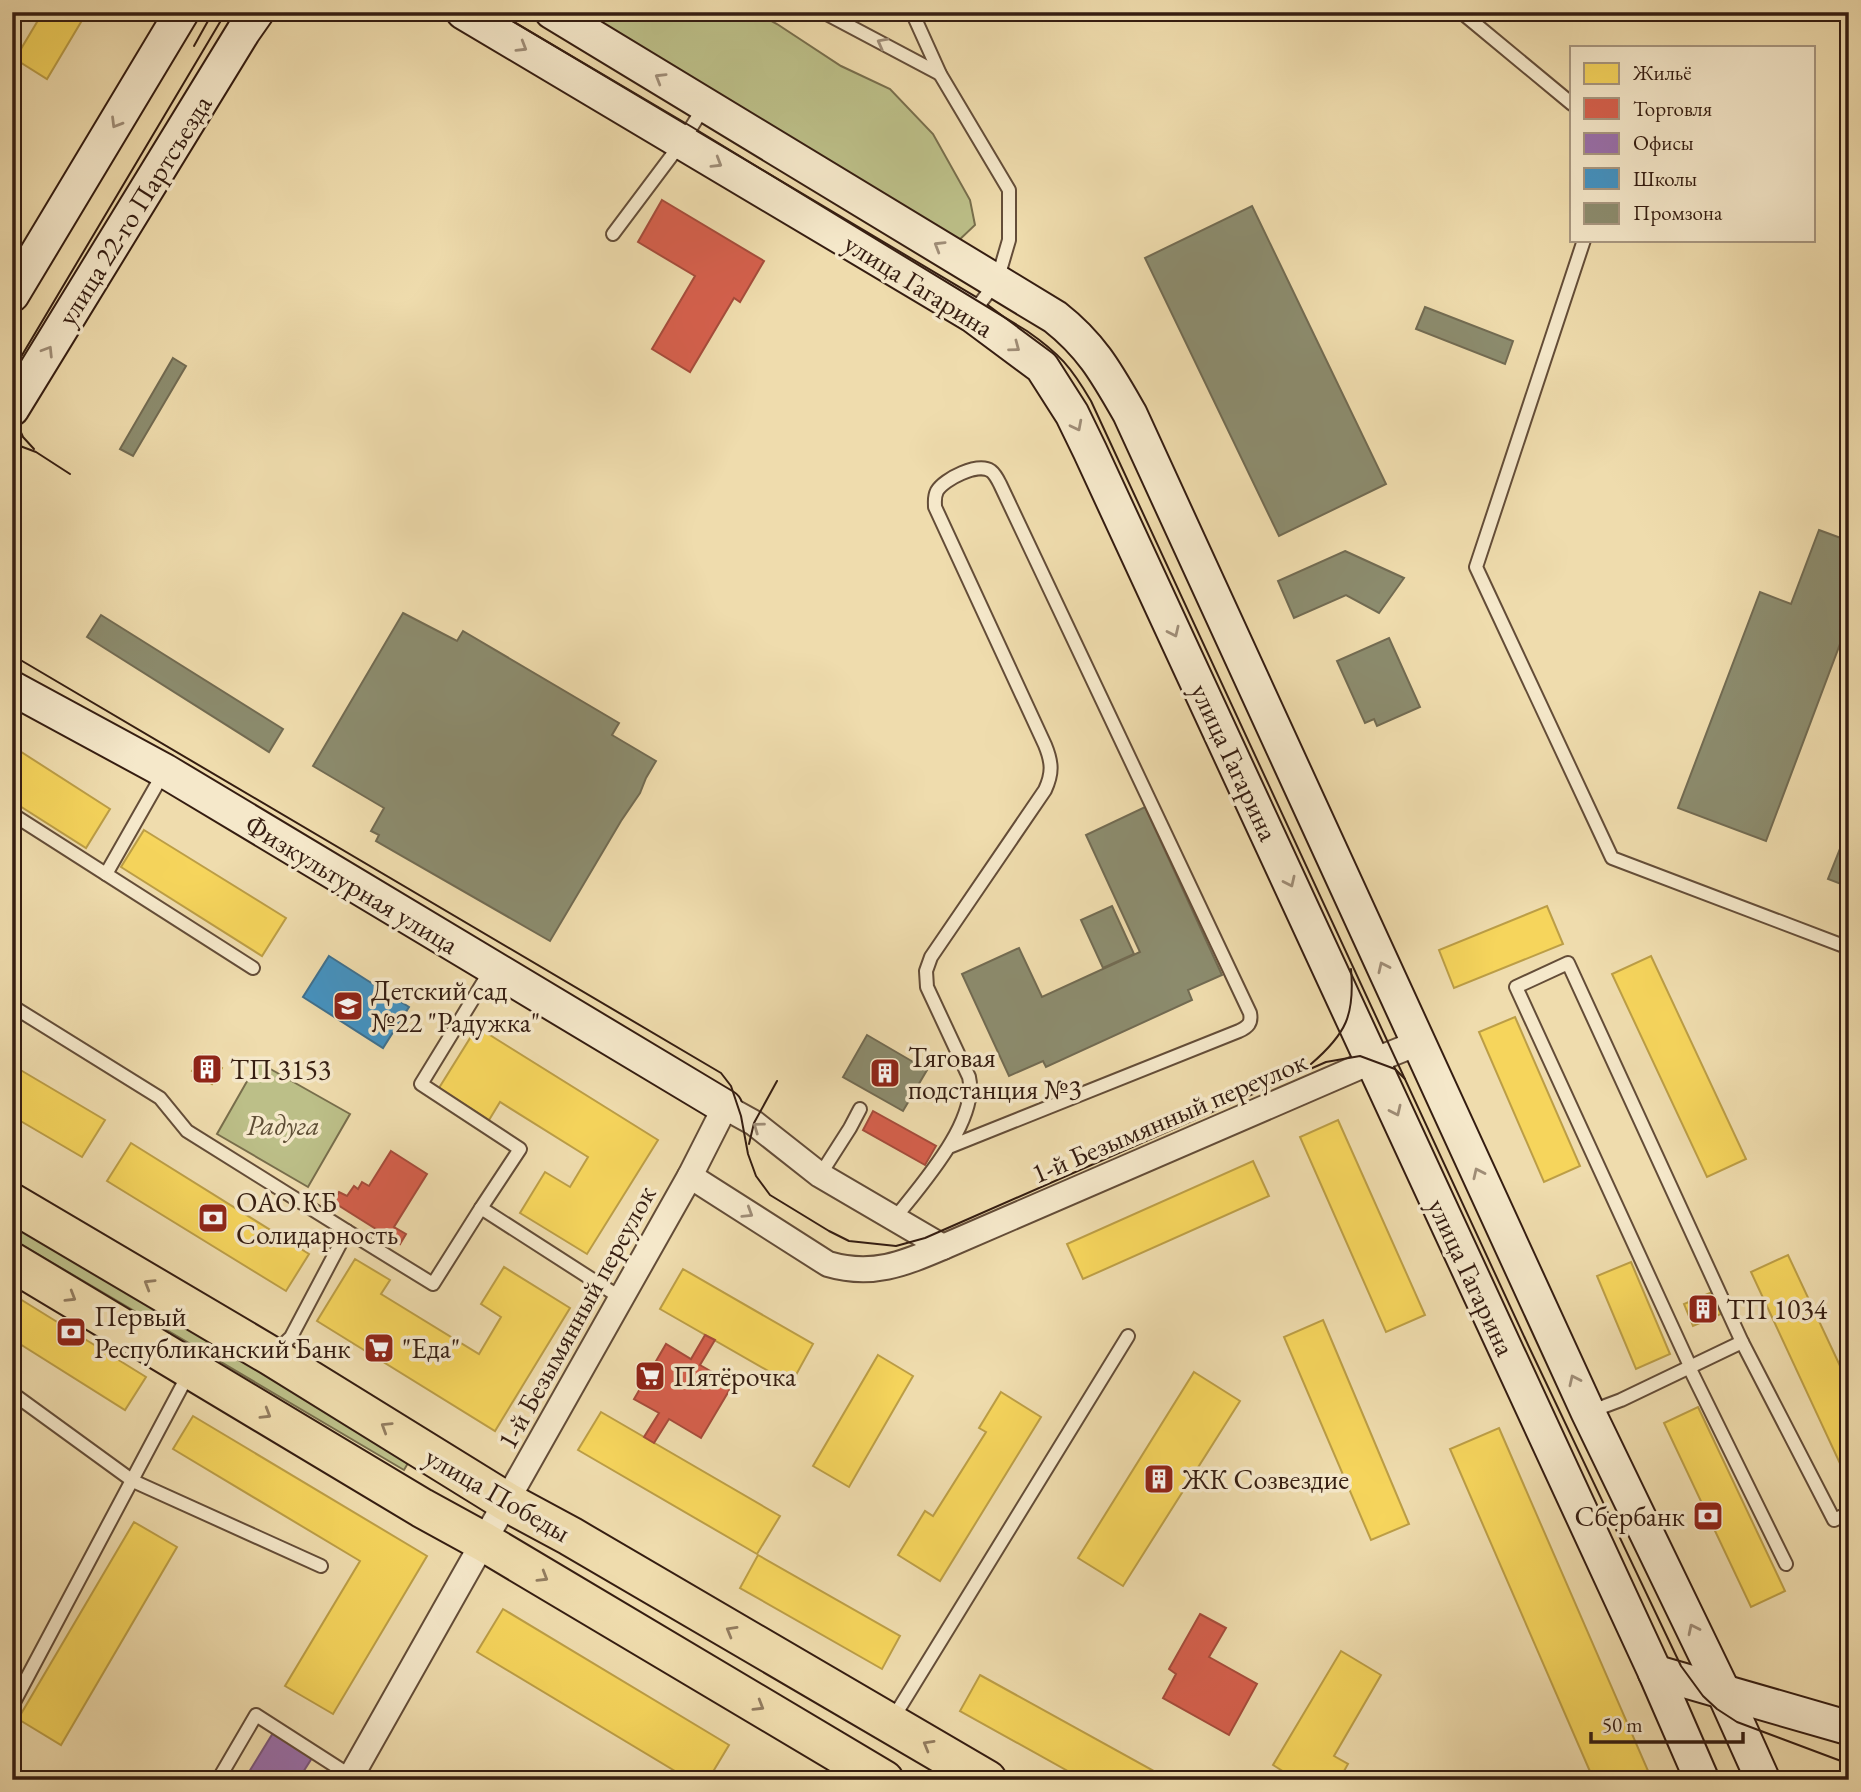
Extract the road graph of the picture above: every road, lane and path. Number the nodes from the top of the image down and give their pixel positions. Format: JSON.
{"nodes":[{"id":1,"x":182,"y":12,"type":"edge"},
{"id":2,"x":257,"y":12,"type":"edge"},
{"id":3,"x":463,"y":12,"type":"edge"},
{"id":4,"x":552,"y":12,"type":"edge"},
{"id":5,"x":823,"y":12,"type":"edge"},
{"id":6,"x":912,"y":12,"type":"edge"},
{"id":7,"x":1461,"y":12,"type":"edge"},
{"id":8,"x":940,"y":74,"type":"junction"},
{"id":9,"x":1570,"y":102,"type":"edge"},
{"id":10,"x":705,"y":105,"type":"junction"},
{"id":11,"x":682,"y":142,"type":"junction"},
{"id":12,"x":613,"y":234,"type":"dead end"},
{"id":13,"x":1583,"y":242,"type":"edge"},
{"id":14,"x":997,"y":282,"type":"junction"},
{"id":15,"x":12,"y":295,"type":"edge"},
{"id":16,"x":972,"y":315,"type":"junction"},
{"id":17,"x":12,"y":409,"type":"edge"},
{"id":18,"x":12,"y":688,"type":"edge"},
{"id":19,"x":165,"y":771,"type":"junction"},
{"id":20,"x":12,"y":814,"type":"edge"},
{"id":21,"x":106,"y":874,"type":"junction"},
{"id":22,"x":1849,"y":948,"type":"edge"},
{"id":23,"x":492,"y":967,"type":"junction"},
{"id":24,"x":253,"y":968,"type":"dead end"},
{"id":25,"x":12,"y":1006,"type":"edge"},
{"id":26,"x":1418,"y":1043,"type":"junction"},
{"id":27,"x":1373,"y":1061,"type":"junction"},
{"id":28,"x":725,"y":1107,"type":"junction"},
{"id":29,"x":860,"y":1109,"type":"dead end"},
{"id":30,"x":949,"y":1147,"type":"junction"},
{"id":31,"x":820,"y":1175,"type":"junction"},
{"id":32,"x":690,"y":1176,"type":"junction"},
{"id":33,"x":12,"y":1203,"type":"edge"},
{"id":34,"x":481,"y":1209,"type":"junction"},
{"id":35,"x":895,"y":1219,"type":"junction"},
{"id":36,"x":347,"y":1231,"type":"junction"},
{"id":37,"x":943,"y":1247,"type":"junction"},
{"id":38,"x":12,"y":1262,"type":"edge"},
{"id":39,"x":621,"y":1298,"type":"junction"},
{"id":40,"x":1128,"y":1336,"type":"dead end"},
{"id":41,"x":1742,"y":1342,"type":"junction"},
{"id":42,"x":271,"y":1356,"type":"junction"},
{"id":43,"x":1690,"y":1367,"type":"junction"},
{"id":44,"x":191,"y":1369,"type":"junction"},
{"id":45,"x":12,"y":1393,"type":"edge"},
{"id":46,"x":1588,"y":1412,"type":"junction"},
{"id":47,"x":133,"y":1481,"type":"junction"},
{"id":48,"x":507,"y":1502,"type":"junction"},
{"id":49,"x":1849,"y":1513,"type":"edge"},
{"id":50,"x":484,"y":1542,"type":"junction"},
{"id":51,"x":1786,"y":1564,"type":"dead end"},
{"id":52,"x":321,"y":1566,"type":"dead end"},
{"id":53,"x":1655,"y":1672,"type":"junction"},
{"id":54,"x":1723,"y":1691,"type":"junction"},
{"id":55,"x":12,"y":1706,"type":"edge"},
{"id":56,"x":890,"y":1723,"type":"junction"},
{"id":57,"x":1849,"y":1728,"type":"edge"},
{"id":58,"x":350,"y":1778,"type":"edge"},
{"id":59,"x":218,"y":1780,"type":"edge"},
{"id":60,"x":884,"y":1780,"type":"edge"},
{"id":61,"x":987,"y":1780,"type":"edge"},
{"id":62,"x":1702,"y":1780,"type":"edge"},
{"id":63,"x":1763,"y":1780,"type":"edge"}],
"edges":[{"from":1,"to":15,"type":"main road","name":"улица 22-го Партсъезда","one_way":true},
{"from":17,"to":2,"type":"main road","name":"улица 22-го Партсъезда","one_way":true},
{"from":3,"to":11,"type":"main road","name":"улица Гагарина","one_way":true},
{"from":10,"to":4,"type":"main road","name":"улица Гагарина","one_way":true},
{"from":8,"to":5,"type":"lane","one_way":true},
{"from":6,"to":8,"type":"lane"},
{"from":7,"to":9,"type":"lane"},
{"from":8,"to":14,"type":"lane"},
{"from":10,"to":11,"type":"lane"},
{"from":14,"to":10,"type":"main road","name":"улица Гагарина","one_way":true},
{"from":11,"to":12,"type":"lane"},
{"from":11,"to":16,"type":"main road","name":"улица Гагарина","one_way":true},
{"from":13,"to":22,"type":"lane"},
{"from":14,"to":16,"type":"lane"},
{"from":26,"to":14,"type":"main road","name":"улица Гагарина","one_way":true},
{"from":16,"to":27,"type":"main road","name":"улица Гагарина","one_way":true},
{"from":18,"to":19,"type":"main road","name":"Физкультурная улица"},
{"from":19,"to":21,"type":"lane"},
{"from":19,"to":23,"type":"main road","name":"Физкультурная улица"},
{"from":20,"to":21,"type":"lane"},
{"from":21,"to":24,"type":"lane"},
{"from":23,"to":28,"type":"main road","name":"Физкультурная улица"},
{"from":23,"to":34,"type":"lane"},
{"from":25,"to":36,"type":"lane"},
{"from":26,"to":27,"type":"street","name":"1-й Безымянный переулок"},
{"from":46,"to":26,"type":"main road","name":"улица Гагарина","one_way":true},
{"from":27,"to":37,"type":"street","name":"1-й Безымянный переулок"},
{"from":27,"to":53,"type":"main road","name":"улица Гагарина","one_way":true},
{"from":31,"to":28,"type":"street","one_way":true},
{"from":28,"to":32,"type":"street","name":"1-й Безымянный переулок"},
{"from":29,"to":31,"type":"lane"},
{"from":30,"to":30,"type":"lane"},
{"from":30,"to":35,"type":"lane"},
{"from":31,"to":35,"type":"street"},
{"from":32,"to":37,"type":"street","name":"1-й Безымянный переулок","one_way":true},
{"from":32,"to":39,"type":"street","name":"1-й Безымянный переулок"},
{"from":42,"to":33,"type":"main road","name":"улица Победы","one_way":true},
{"from":34,"to":36,"type":"lane"},
{"from":34,"to":39,"type":"lane"},
{"from":35,"to":37,"type":"street"},
{"from":36,"to":42,"type":"lane"},
{"from":38,"to":44,"type":"main road","name":"улица Победы","one_way":true},
{"from":39,"to":48,"type":"street","name":"1-й Безымянный переулок"},
{"from":40,"to":56,"type":"lane"},
{"from":41,"to":43,"type":"lane"},
{"from":41,"to":43,"type":"lane"},
{"from":41,"to":49,"type":"lane"},
{"from":48,"to":42,"type":"main road","name":"улица Победы","one_way":true},
{"from":43,"to":46,"type":"lane"},
{"from":43,"to":51,"type":"lane"},
{"from":44,"to":47,"type":"lane"},
{"from":44,"to":50,"type":"main road","name":"улица Победы","one_way":true},
{"from":45,"to":47,"type":"lane"},
{"from":54,"to":46,"type":"main road","name":"улица Гагарина","one_way":true},
{"from":47,"to":52,"type":"lane"},
{"from":47,"to":55,"type":"lane"},
{"from":48,"to":50,"type":"street","name":"1-й Безымянный переулок"},
{"from":56,"to":48,"type":"main road","name":"улица Победы","one_way":true},
{"from":50,"to":58,"type":"street","name":"1-й Безымянный переулок"},
{"from":50,"to":60,"type":"main road","name":"улица Победы","one_way":true},
{"from":53,"to":54,"type":"main road"},
{"from":53,"to":62,"type":"main road","name":"улица Гагарина"},
{"from":54,"to":57,"type":"main road"},
{"from":54,"to":63,"type":"main road","name":"улица Гагарина"},
{"from":61,"to":56,"type":"main road","name":"улица Победы","one_way":true},
{"from":58,"to":59,"type":"lane"}]}
